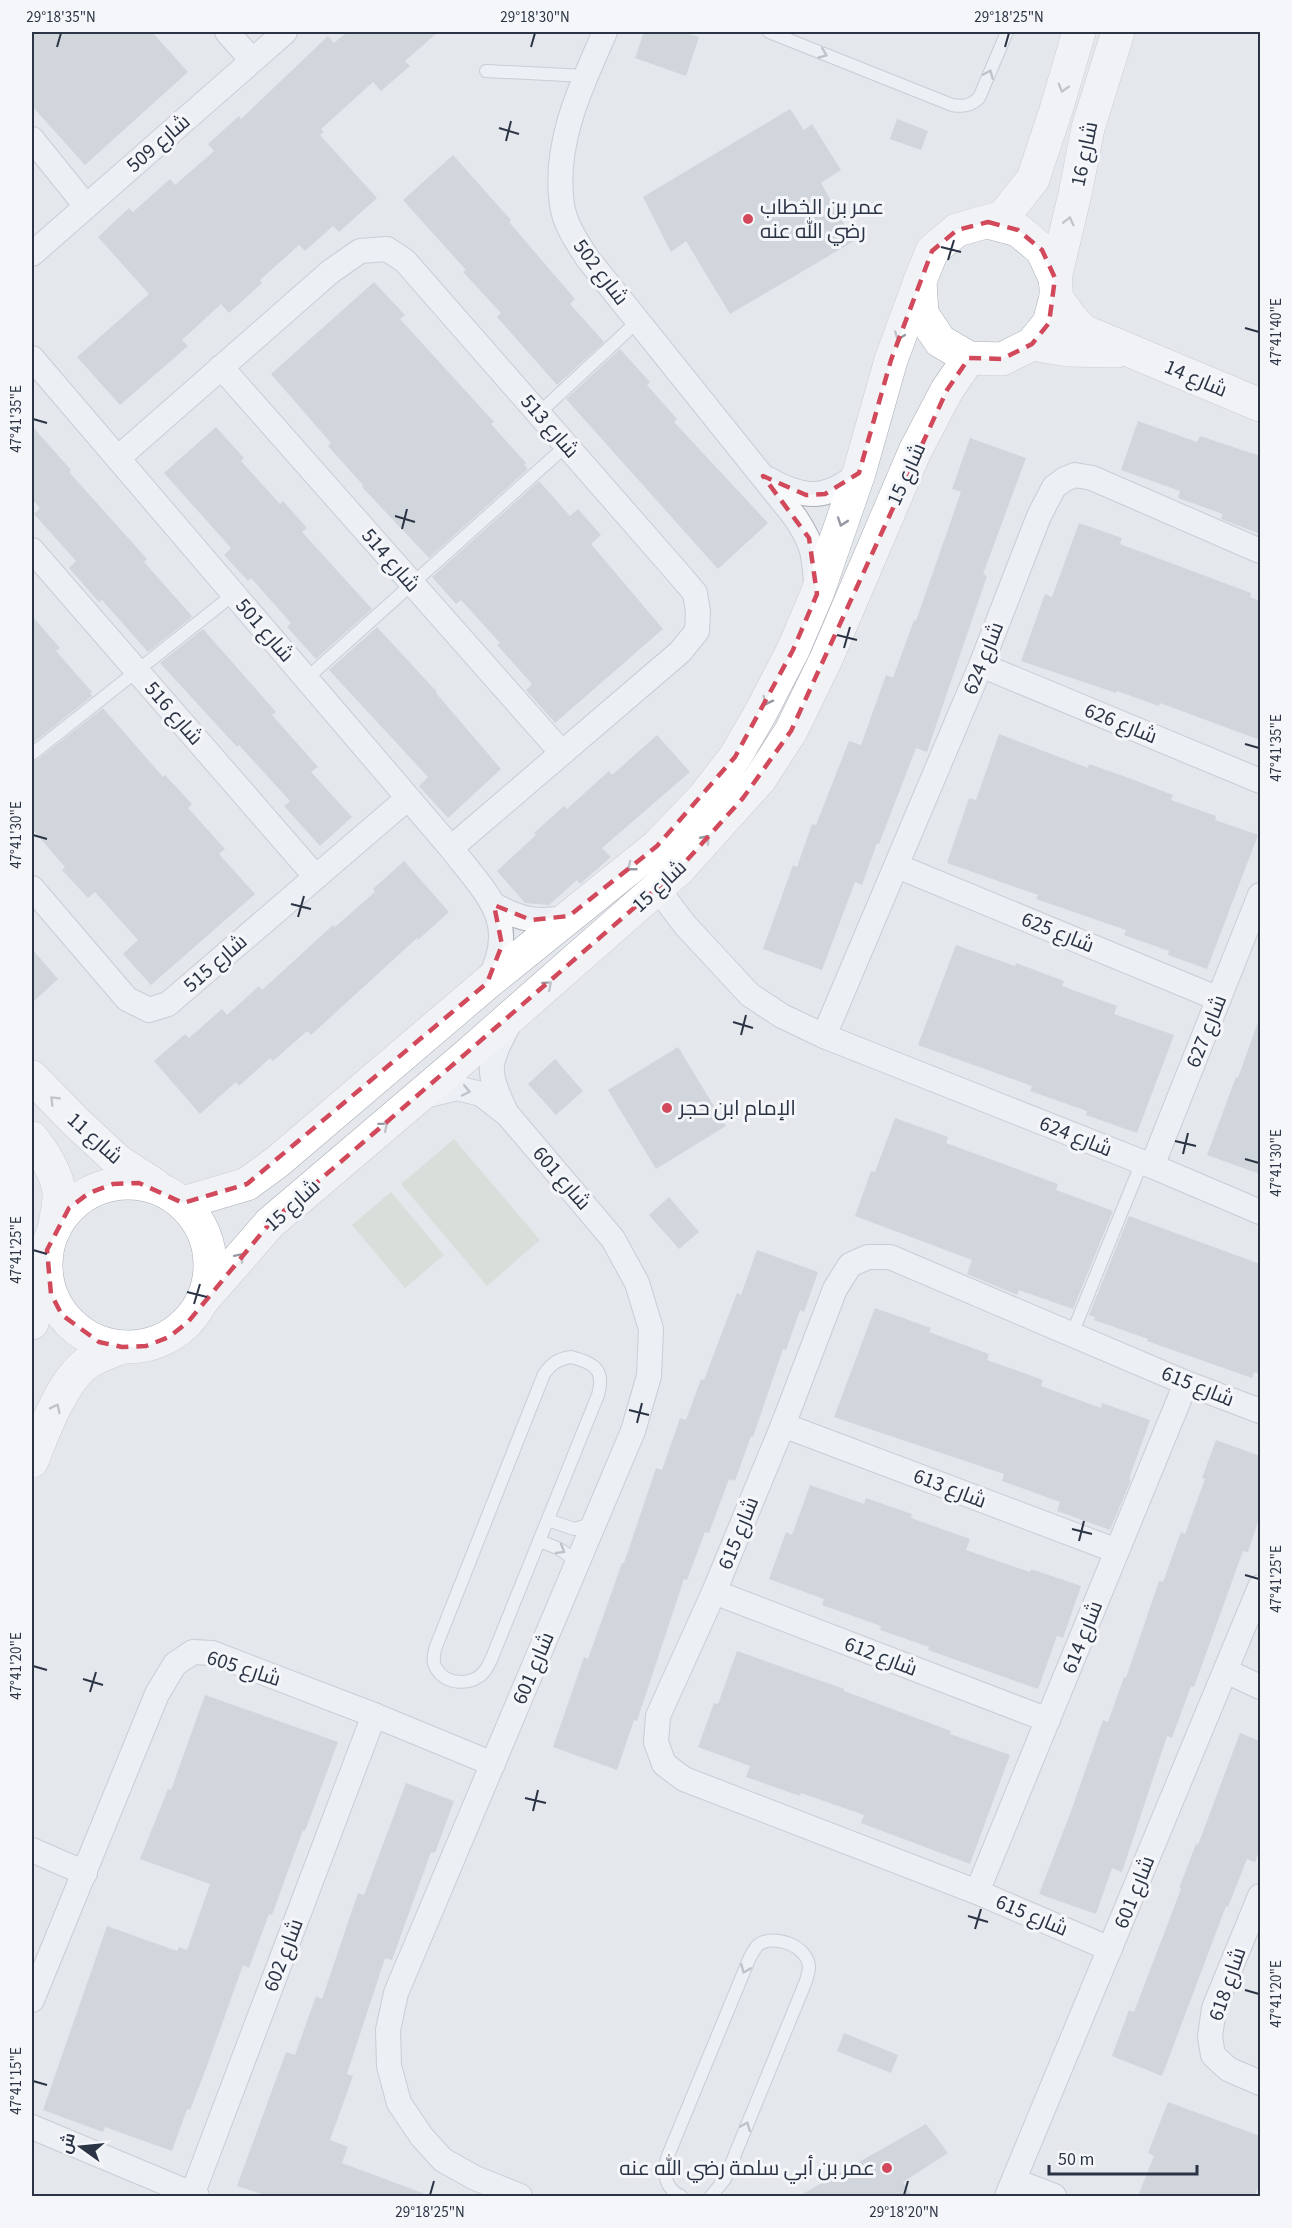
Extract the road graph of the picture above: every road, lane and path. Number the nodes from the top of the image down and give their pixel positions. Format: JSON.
{"nodes":[{"id":1,"x":228,"y":32,"type":"edge"},
{"id":2,"x":285,"y":32,"type":"edge"},
{"id":3,"x":605,"y":32,"type":"edge"},
{"id":4,"x":769,"y":32,"type":"edge"},
{"id":5,"x":1007,"y":32,"type":"edge"},
{"id":6,"x":1079,"y":32,"type":"edge"},
{"id":7,"x":1118,"y":32,"type":"edge"},
{"id":8,"x":252,"y":60,"type":"junction"},
{"id":9,"x":486,"y":71,"type":"dead end"},
{"id":10,"x":586,"y":76,"type":"junction"},
{"id":11,"x":32,"y":139,"type":"edge"},
{"id":12,"x":86,"y":206,"type":"junction"},
{"id":13,"x":988,"y":222,"type":"junction"},
{"id":14,"x":32,"y":254,"type":"edge"},
{"id":15,"x":920,"y":281,"type":"junction"},
{"id":16,"x":1055,"y":287,"type":"junction"},
{"id":17,"x":638,"y":321,"type":"junction"},
{"id":18,"x":1032,"y":344,"type":"junction"},
{"id":19,"x":1131,"y":351,"type":"junction"},
{"id":20,"x":969,"y":358,"type":"junction"},
{"id":21,"x":33,"y":362,"type":"edge"},
{"id":22,"x":221,"y":367,"type":"junction"},
{"id":23,"x":1260,"y":405,"type":"edge"},
{"id":24,"x":539,"y":413,"type":"junction"},
{"id":25,"x":567,"y":445,"type":"junction"},
{"id":26,"x":117,"y":458,"type":"junction"},
{"id":27,"x":859,"y":473,"type":"junction"},
{"id":28,"x":763,"y":476,"type":"junction"},
{"id":29,"x":32,"y":550,"type":"edge"},
{"id":30,"x":1260,"y":551,"type":"edge"},
{"id":31,"x":412,"y":584,"type":"junction"},
{"id":32,"x":234,"y":594,"type":"junction"},
{"id":33,"x":817,"y":594,"type":"junction"},
{"id":34,"x":981,"y":665,"type":"junction"},
{"id":35,"x":136,"y":671,"type":"junction"},
{"id":36,"x":306,"y":679,"type":"junction"},
{"id":37,"x":562,"y":753,"type":"junction"},
{"id":38,"x":32,"y":754,"type":"edge"},
{"id":39,"x":1260,"y":781,"type":"edge"},
{"id":40,"x":408,"y":798,"type":"junction"},
{"id":41,"x":451,"y":848,"type":"junction"},
{"id":42,"x":897,"y":866,"type":"junction"},
{"id":43,"x":316,"y":877,"type":"junction"},
{"id":44,"x":32,"y":888,"type":"edge"},
{"id":45,"x":657,"y":888,"type":"junction"},
{"id":46,"x":1260,"y":895,"type":"edge"},
{"id":47,"x":494,"y":905,"type":"junction"},
{"id":48,"x":569,"y":916,"type":"junction"},
{"id":49,"x":487,"y":983,"type":"junction"},
{"id":50,"x":1219,"y":999,"type":"junction"},
{"id":51,"x":513,"y":1016,"type":"junction"},
{"id":52,"x":824,"y":1036,"type":"junction"},
{"id":53,"x":32,"y":1077,"type":"edge"},
{"id":54,"x":418,"y":1097,"type":"junction"},
{"id":55,"x":508,"y":1115,"type":"junction"},
{"id":56,"x":32,"y":1138,"type":"edge"},
{"id":57,"x":1147,"y":1164,"type":"junction"},
{"id":58,"x":173,"y":1197,"type":"junction"},
{"id":59,"x":1260,"y":1212,"type":"edge"},
{"id":60,"x":54,"y":1230,"type":"junction"},
{"id":61,"x":46,"y":1271,"type":"junction"},
{"id":62,"x":202,"y":1301,"type":"junction"},
{"id":63,"x":32,"y":1323,"type":"edge"},
{"id":64,"x":1072,"y":1334,"type":"junction"},
{"id":65,"x":122,"y":1347,"type":"junction"},
{"id":66,"x":1186,"y":1383,"type":"junction"},
{"id":67,"x":1260,"y":1411,"type":"edge"},
{"id":68,"x":783,"y":1425,"type":"junction"},
{"id":69,"x":32,"y":1461,"type":"edge"},
{"id":70,"x":548,"y":1520,"type":"junction"},
{"id":71,"x":595,"y":1522,"type":"junction"},
{"id":72,"x":539,"y":1541,"type":"junction"},
{"id":73,"x":1117,"y":1551,"type":"junction"},
{"id":74,"x":576,"y":1566,"type":"junction"},
{"id":75,"x":1260,"y":1587,"type":"edge"},
{"id":76,"x":714,"y":1592,"type":"junction"},
{"id":77,"x":1226,"y":1671,"type":"junction"},
{"id":78,"x":1260,"y":1687,"type":"edge"},
{"id":79,"x":374,"y":1715,"type":"junction"},
{"id":80,"x":1048,"y":1720,"type":"junction"},
{"id":81,"x":493,"y":1764,"type":"junction"},
{"id":82,"x":32,"y":1850,"type":"edge"},
{"id":83,"x":85,"y":1873,"type":"junction"},
{"id":84,"x":977,"y":1892,"type":"junction"},
{"id":85,"x":1260,"y":1896,"type":"edge"},
{"id":86,"x":1110,"y":1949,"type":"junction"},
{"id":87,"x":32,"y":2000,"type":"edge"},
{"id":88,"x":1260,"y":2083,"type":"edge"},
{"id":89,"x":32,"y":2127,"type":"edge"},
{"id":90,"x":1011,"y":2189,"type":"edge"},
{"id":91,"x":668,"y":2193,"type":"edge"},
{"id":92,"x":195,"y":2196,"type":"edge"},
{"id":93,"x":520,"y":2196,"type":"edge"},
{"id":94,"x":681,"y":2196,"type":"edge"},
{"id":95,"x":711,"y":2196,"type":"edge"},
{"id":96,"x":1054,"y":2196,"type":"edge"}],
"edges":[{"from":1,"to":8,"type":"street"},
{"from":2,"to":8,"type":"street","name":"شارع 509"},
{"from":3,"to":10,"type":"street","name":"شارع 502"},
{"from":4,"to":5,"type":"lane","one_way":true},
{"from":6,"to":13,"type":"street","name":"شارع 16","one_way":true},
{"from":16,"to":7,"type":"street","name":"شارع 16","one_way":true},
{"from":8,"to":12,"type":"street","name":"شارع 509"},
{"from":9,"to":10,"type":"lane"},
{"from":10,"to":17,"type":"street","name":"شارع 502"},
{"from":11,"to":12,"type":"street"},
{"from":12,"to":14,"type":"street","name":"شارع 509"},
{"from":13,"to":15,"type":"street"},
{"from":13,"to":16,"type":"street"},
{"from":15,"to":20,"type":"street"},
{"from":15,"to":27,"type":"street","name":"شارع 15","one_way":true},
{"from":16,"to":18,"type":"street"},
{"from":16,"to":19,"type":"street","name":"شارع 14"},
{"from":17,"to":24,"type":"lane"},
{"from":17,"to":28,"type":"street","name":"شارع 502"},
{"from":18,"to":19,"type":"street","name":"شارع 14"},
{"from":18,"to":20,"type":"street"},
{"from":19,"to":23,"type":"street","name":"شارع 14"},
{"from":45,"to":20,"type":"street","name":"شارع 15","one_way":true},
{"from":21,"to":26,"type":"street","name":"شارع 501"},
{"from":22,"to":24,"type":"street","name":"شارع 513"},
{"from":22,"to":26,"type":"street","name":"شارع 513"},
{"from":22,"to":31,"type":"street","name":"شارع 514"},
{"from":24,"to":25,"type":"street","name":"شارع 513"},
{"from":25,"to":31,"type":"lane"},
{"from":25,"to":37,"type":"street","name":"شارع 513"},
{"from":26,"to":32,"type":"street","name":"شارع 501"},
{"from":27,"to":28,"type":"street","name":"شارع 502"},
{"from":27,"to":33,"type":"street","name":"شارع 15","one_way":true},
{"from":28,"to":33,"type":"street","name":"شارع 502"},
{"from":29,"to":35,"type":"street","name":"شارع 516"},
{"from":30,"to":34,"type":"street","name":"شارع 624"},
{"from":31,"to":36,"type":"lane"},
{"from":31,"to":37,"type":"street","name":"شارع 514"},
{"from":32,"to":35,"type":"lane"},
{"from":32,"to":36,"type":"street","name":"شارع 501"},
{"from":33,"to":48,"type":"street","name":"شارع 15","one_way":true},
{"from":34,"to":39,"type":"street","name":"شارع 626"},
{"from":34,"to":42,"type":"street","name":"شارع 624"},
{"from":35,"to":38,"type":"lane"},
{"from":35,"to":43,"type":"street","name":"شارع 516"},
{"from":36,"to":40,"type":"street","name":"شارع 501"},
{"from":37,"to":41,"type":"street","name":"شارع 513"},
{"from":40,"to":41,"type":"street","name":"شارع 501"},
{"from":40,"to":43,"type":"street","name":"شارع 515"},
{"from":41,"to":47,"type":"street","name":"شارع 501"},
{"from":42,"to":50,"type":"street","name":"شارع 625"},
{"from":42,"to":52,"type":"street","name":"شارع 624"},
{"from":43,"to":44,"type":"street","name":"شارع 515"},
{"from":51,"to":45,"type":"street","name":"شارع 15","one_way":true},
{"from":45,"to":52,"type":"street","name":"شارع 624"},
{"from":46,"to":50,"type":"street","name":"شارع 627"},
{"from":47,"to":48,"type":"street","name":"شارع 501"},
{"from":47,"to":49,"type":"street","name":"شارع 501"},
{"from":48,"to":49,"type":"street","name":"شارع 15"},
{"from":49,"to":58,"type":"street","name":"شارع 15"},
{"from":50,"to":57,"type":"street","name":"شارع 627"},
{"from":51,"to":54,"type":"street","name":"شارع 15"},
{"from":51,"to":55,"type":"street","name":"شارع 601"},
{"from":52,"to":57,"type":"street","name":"شارع 624"},
{"from":58,"to":53,"type":"street","name":"شارع 11","one_way":true},
{"from":54,"to":55,"type":"street","name":"شارع 601","one_way":true},
{"from":62,"to":54,"type":"street","name":"شارع 15","one_way":true},
{"from":55,"to":71,"type":"street","name":"شارع 601"},
{"from":56,"to":60,"type":"street","name":"شارع 11"},
{"from":57,"to":59,"type":"street","name":"شارع 624"},
{"from":57,"to":64,"type":"lane"},
{"from":58,"to":60,"type":"street"},
{"from":58,"to":62,"type":"street"},
{"from":60,"to":61,"type":"street"},
{"from":61,"to":63,"type":"street"},
{"from":61,"to":65,"type":"street"},
{"from":62,"to":65,"type":"street"},
{"from":64,"to":66,"type":"street","name":"شارع 615"},
{"from":64,"to":68,"type":"street","name":"شارع 615"},
{"from":69,"to":65,"type":"street","one_way":true},
{"from":66,"to":67,"type":"street","name":"شارع 615"},
{"from":66,"to":73,"type":"street","name":"شارع 614"},
{"from":68,"to":73,"type":"street","name":"شارع 613"},
{"from":68,"to":76,"type":"street","name":"شارع 615"},
{"from":70,"to":71,"type":"lane"},
{"from":70,"to":72,"type":"lane"},
{"from":70,"to":72,"type":"lane"},
{"from":71,"to":74,"type":"street","name":"شارع 601"},
{"from":72,"to":74,"type":"lane","one_way":true},
{"from":73,"to":80,"type":"street","name":"شارع 614"},
{"from":74,"to":81,"type":"street","name":"شارع 601"},
{"from":75,"to":77,"type":"street","name":"شارع 601"},
{"from":76,"to":80,"type":"street","name":"شارع 612"},
{"from":76,"to":84,"type":"street","name":"شارع 615"},
{"from":77,"to":78,"type":"street"},
{"from":77,"to":86,"type":"street","name":"شارع 601"},
{"from":79,"to":81,"type":"street","name":"شارع 605"},
{"from":79,"to":83,"type":"street","name":"شارع 605"},
{"from":79,"to":92,"type":"street","name":"شارع 602"},
{"from":80,"to":84,"type":"street","name":"شارع 614"},
{"from":81,"to":93,"type":"street","name":"شارع 601"},
{"from":82,"to":83,"type":"street"},
{"from":83,"to":87,"type":"street","name":"شارع 605"},
{"from":84,"to":86,"type":"street","name":"شارع 615"},
{"from":85,"to":88,"type":"street","name":"شارع 618"},
{"from":86,"to":90,"type":"street","name":"شارع 601"},
{"from":89,"to":92,"type":"street"},
{"from":90,"to":96,"type":"street"},
{"from":91,"to":94,"type":"lane"},
{"from":95,"to":91,"type":"lane","one_way":true}]}
